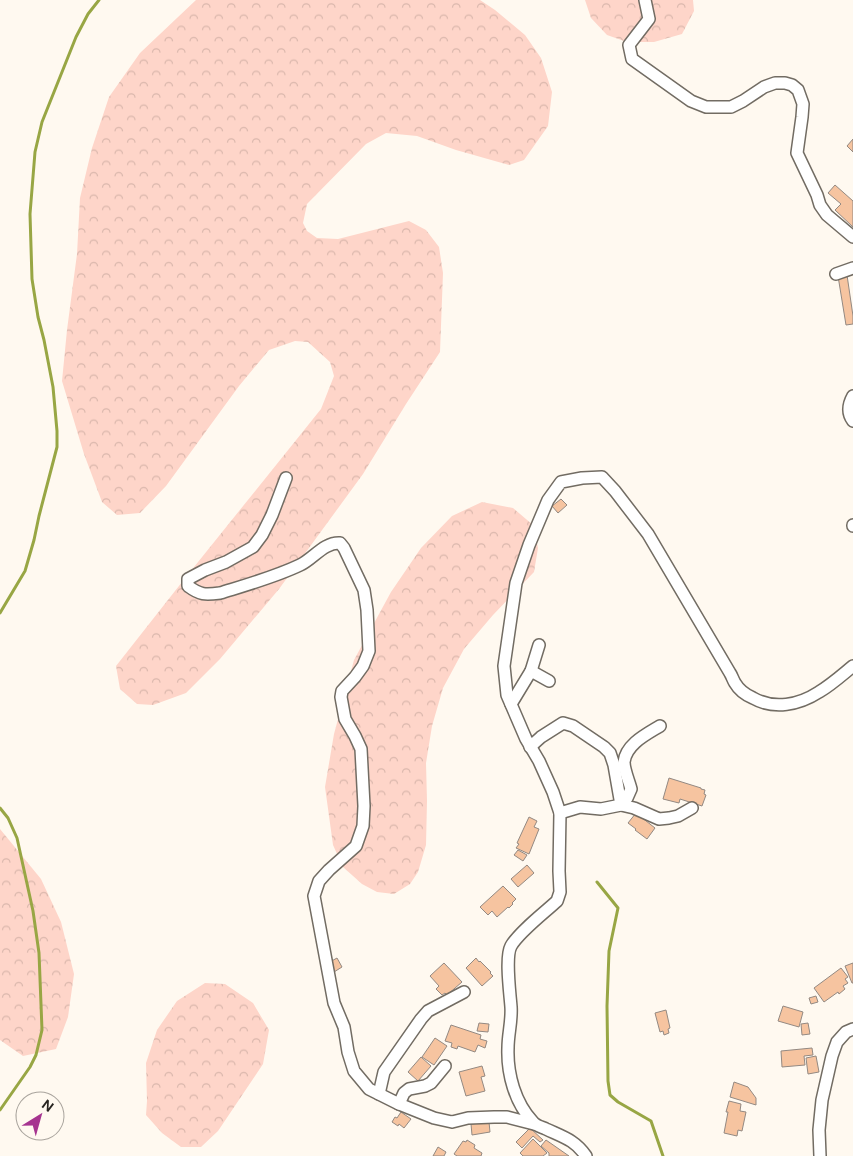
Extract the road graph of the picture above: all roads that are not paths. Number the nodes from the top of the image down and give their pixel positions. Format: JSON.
{"nodes":[{"id":1,"x":645,"y":0,"type":"edge"},
{"id":2,"x":853,"y":237,"type":"edge"},
{"id":3,"x":853,"y":268,"type":"edge"},
{"id":4,"x":836,"y":274,"type":"dead end"},
{"id":5,"x":853,"y":396,"type":"edge"},
{"id":6,"x":853,"y":420,"type":"edge"},
{"id":7,"x":286,"y":478,"type":"dead end"},
{"id":8,"x":539,"y":646,"type":"dead end"},
{"id":9,"x":853,"y":666,"type":"edge"},
{"id":10,"x":531,"y":671,"type":"junction"},
{"id":11,"x":549,"y":681,"type":"dead end"},
{"id":12,"x":511,"y":704,"type":"junction"},
{"id":13,"x":660,"y":726,"type":"dead end"},
{"id":14,"x":530,"y":746,"type":"junction"},
{"id":15,"x":621,"y":805,"type":"junction"},
{"id":16,"x":692,"y":808,"type":"dead end"},
{"id":17,"x":560,"y":813,"type":"junction"},
{"id":18,"x":464,"y":992,"type":"dead end"},
{"id":19,"x":853,"y":1029,"type":"edge"},
{"id":20,"x":445,"y":1066,"type":"dead end"},
{"id":21,"x":379,"y":1094,"type":"junction"},
{"id":22,"x":399,"y":1104,"type":"junction"},
{"id":23,"x":534,"y":1124,"type":"junction"},
{"id":24,"x":586,"y":1156,"type":"edge"},
{"id":25,"x":820,"y":1156,"type":"edge"}],
"edges":[{"from":1,"to":2,"type":"street"},
{"from":3,"to":4,"type":"street"},
{"from":5,"to":6,"type":"street"},
{"from":7,"to":21,"type":"street"},
{"from":8,"to":10,"type":"street"},
{"from":9,"to":12,"type":"street"},
{"from":10,"to":11,"type":"street"},
{"from":10,"to":12,"type":"street"},
{"from":12,"to":14,"type":"street"},
{"from":13,"to":15,"type":"street"},
{"from":14,"to":15,"type":"street"},
{"from":14,"to":17,"type":"street"},
{"from":15,"to":16,"type":"street"},
{"from":15,"to":17,"type":"street"},
{"from":17,"to":23,"type":"street"},
{"from":18,"to":21,"type":"street"},
{"from":19,"to":25,"type":"street"},
{"from":20,"to":22,"type":"street"},
{"from":21,"to":22,"type":"street"},
{"from":22,"to":23,"type":"street"},
{"from":23,"to":24,"type":"street"}]}
